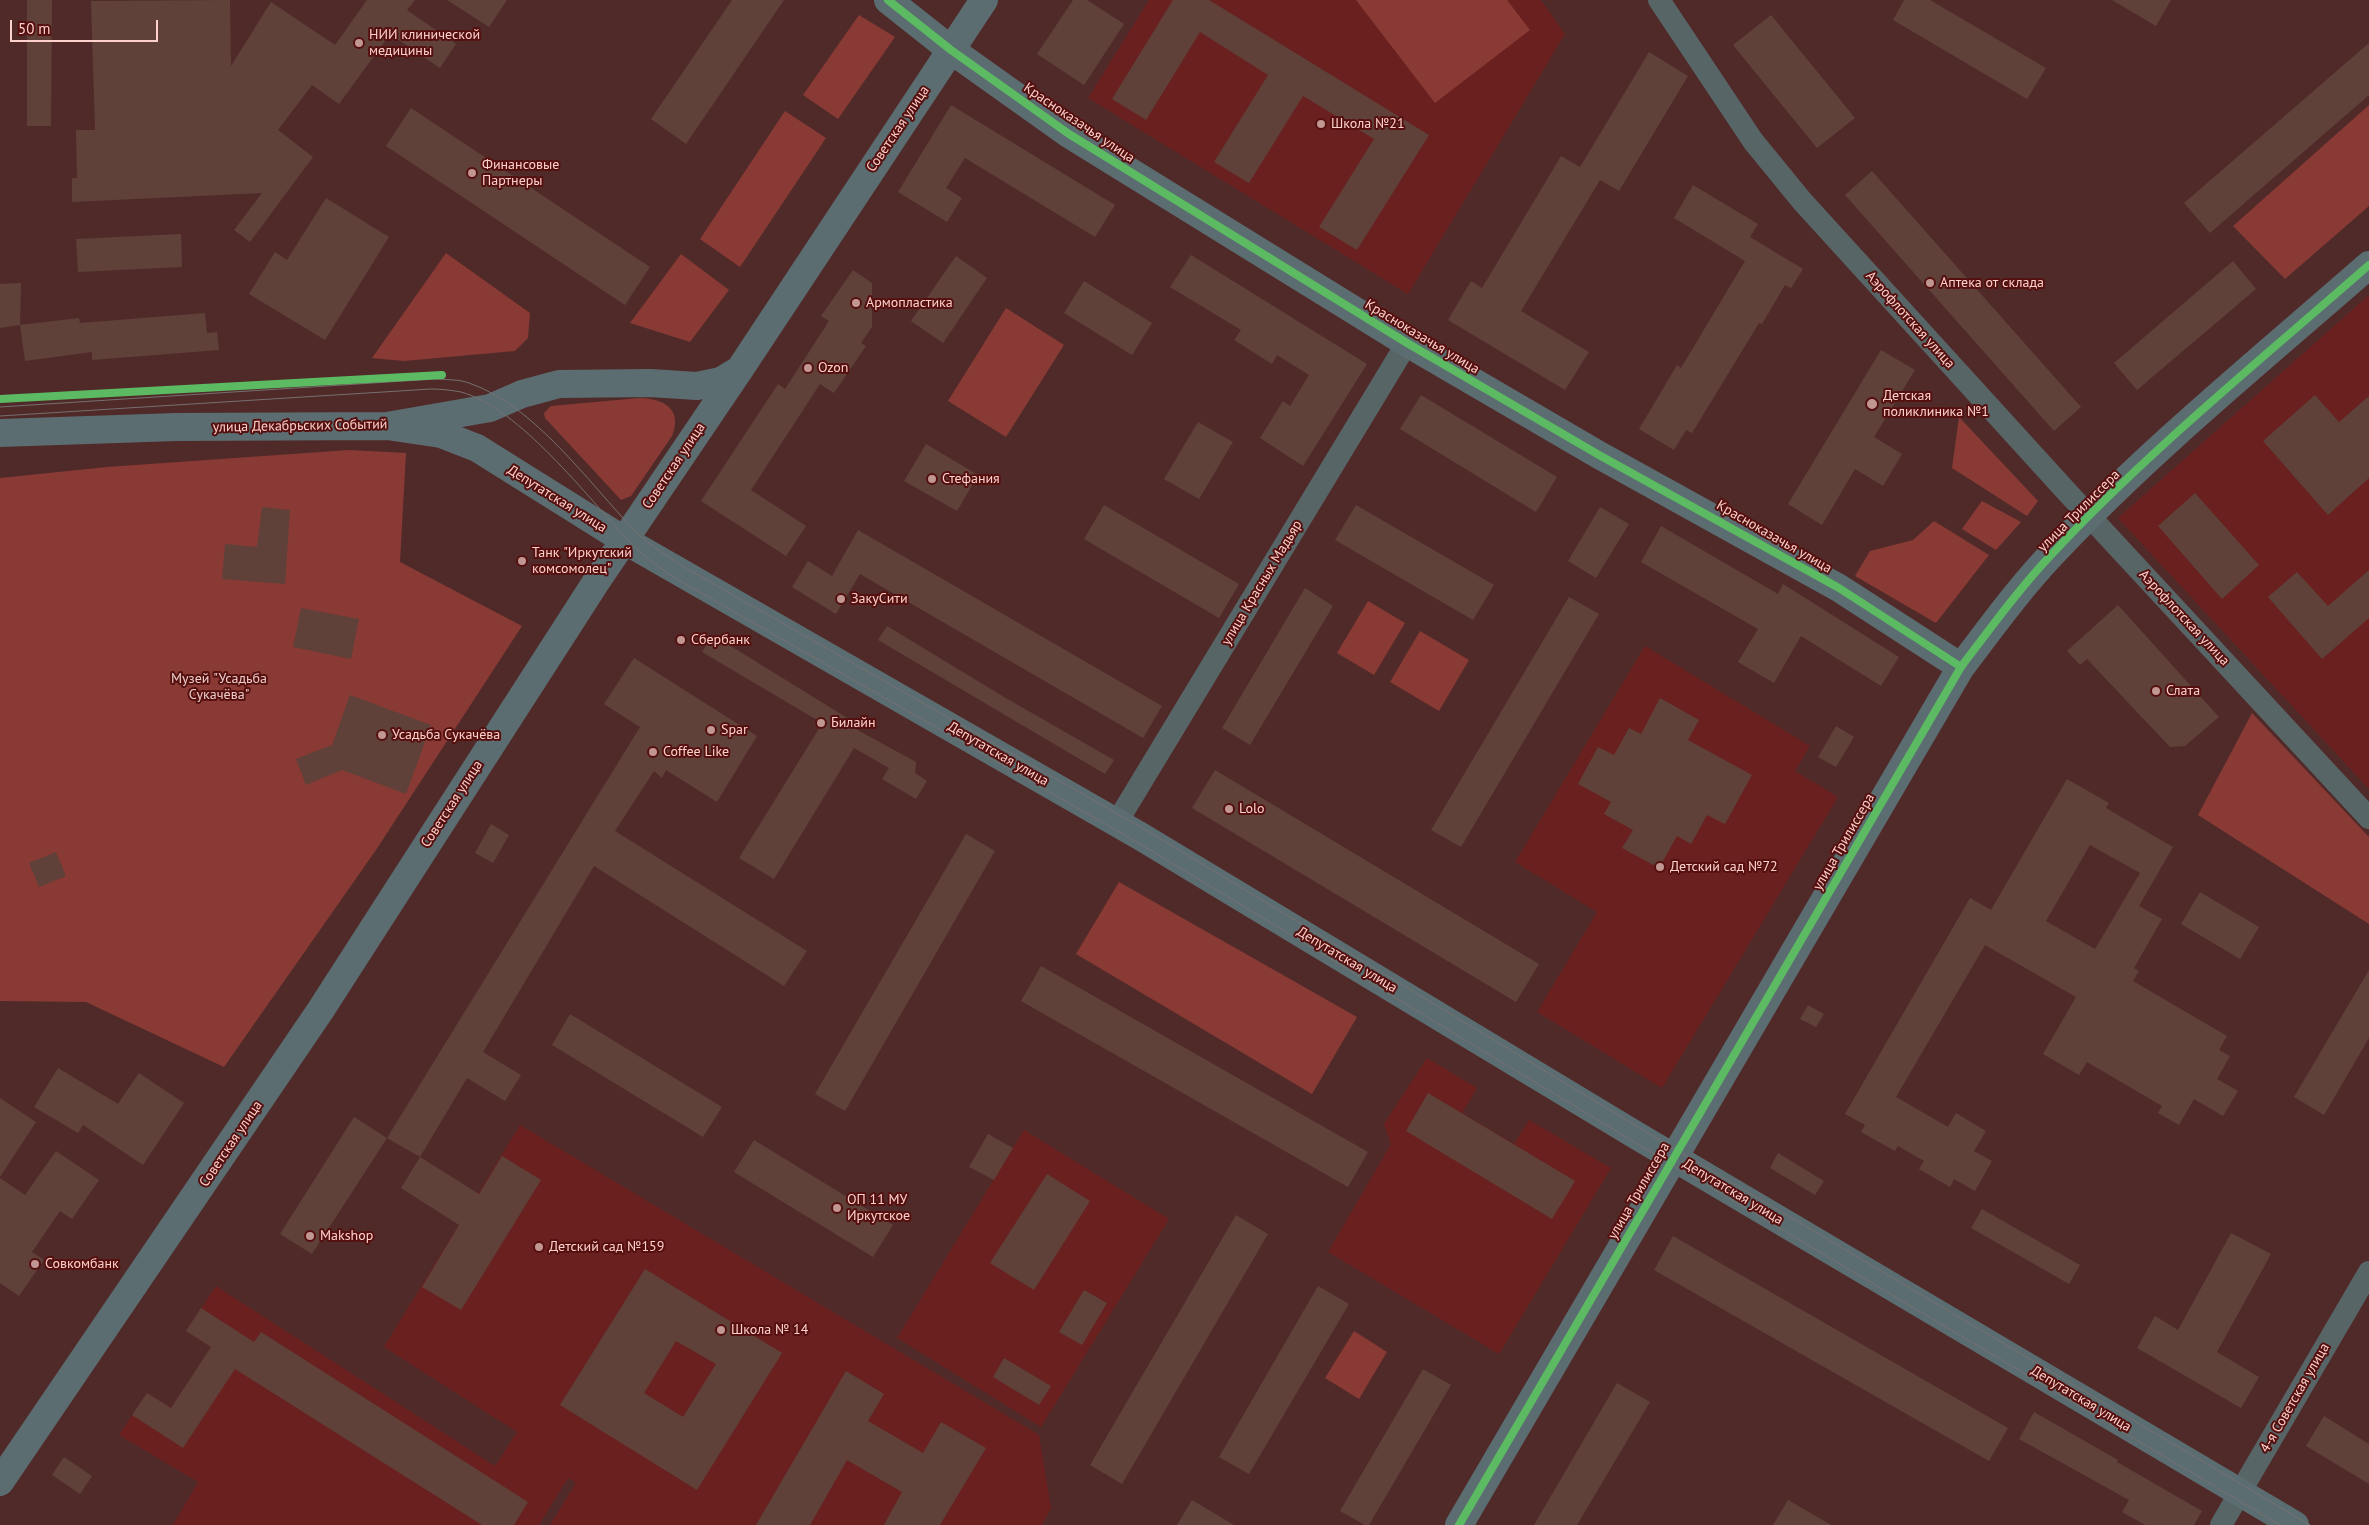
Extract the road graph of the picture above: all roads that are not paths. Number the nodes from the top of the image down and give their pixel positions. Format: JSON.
{"nodes":[{"id":1,"x":888,"y":0,"type":"edge"},
{"id":2,"x":984,"y":0,"type":"edge"},
{"id":3,"x":1659,"y":0,"type":"edge"},
{"id":4,"x":951,"y":50,"type":"junction"},
{"id":5,"x":2369,"y":265,"type":"edge"},
{"id":6,"x":1407,"y":344,"type":"junction"},
{"id":7,"x":740,"y":369,"type":"junction"},
{"id":8,"x":650,"y":383,"type":"junction"},
{"id":9,"x":387,"y":426,"type":"junction"},
{"id":10,"x":0,"y":433,"type":"edge"},
{"id":11,"x":686,"y":448,"type":"junction"},
{"id":12,"x":2090,"y":517,"type":"junction"},
{"id":13,"x":624,"y":540,"type":"junction"},
{"id":14,"x":1961,"y":667,"type":"junction"},
{"id":15,"x":2369,"y":818,"type":"edge"},
{"id":16,"x":1117,"y":822,"type":"junction"},
{"id":17,"x":1674,"y":1157,"type":"junction"},
{"id":18,"x":2369,"y":1272,"type":"edge"},
{"id":19,"x":0,"y":1482,"type":"edge"},
{"id":20,"x":2240,"y":1493,"type":"junction"},
{"id":21,"x":1459,"y":1525,"type":"edge"},
{"id":22,"x":2221,"y":1525,"type":"edge"},
{"id":23,"x":2295,"y":1525,"type":"edge"}],
"edges":[{"from":1,"to":4,"type":"main road","name":"Красноказачья улица"},
{"from":2,"to":4,"type":"main road","name":"Советская улица"},
{"from":3,"to":12,"type":"street","name":"Аэрофлотская улица"},
{"from":4,"to":6,"type":"main road","name":"Красноказачья улица"},
{"from":4,"to":7,"type":"main road","name":"Советская улица"},
{"from":5,"to":12,"type":"main road","name":"улица Трилиссера"},
{"from":6,"to":14,"type":"main road","name":"Красноказачья улица"},
{"from":6,"to":16,"type":"street","name":"улица Красных Мадьяр"},
{"from":7,"to":8,"type":"main road","name":"улица Декабрьских Событий"},
{"from":7,"to":11,"type":"main road","name":"Советская улица"},
{"from":8,"to":9,"type":"main road","name":"улица Декабрьских Событий"},
{"from":8,"to":11,"type":"main road"},
{"from":9,"to":10,"type":"main road","name":"улица Декабрьских Событий"},
{"from":9,"to":13,"type":"main road","name":"Депутатская улица"},
{"from":11,"to":13,"type":"main road","name":"Советская улица"},
{"from":12,"to":14,"type":"main road","name":"улица Трилиссера"},
{"from":12,"to":15,"type":"street","name":"Аэрофлотская улица"},
{"from":13,"to":16,"type":"main road","name":"Депутатская улица"},
{"from":13,"to":19,"type":"main road","name":"Советская улица"},
{"from":14,"to":17,"type":"main road","name":"улица Трилиссера"},
{"from":16,"to":17,"type":"main road","name":"Депутатская улица"},
{"from":17,"to":20,"type":"main road","name":"Депутатская улица"},
{"from":17,"to":21,"type":"main road","name":"улица Трилиссера"},
{"from":18,"to":20,"type":"street","name":"4-я Советская улица"},
{"from":20,"to":22,"type":"street","name":"4-я Советская улица"},
{"from":20,"to":23,"type":"main road","name":"Депутатская улица"}]}
